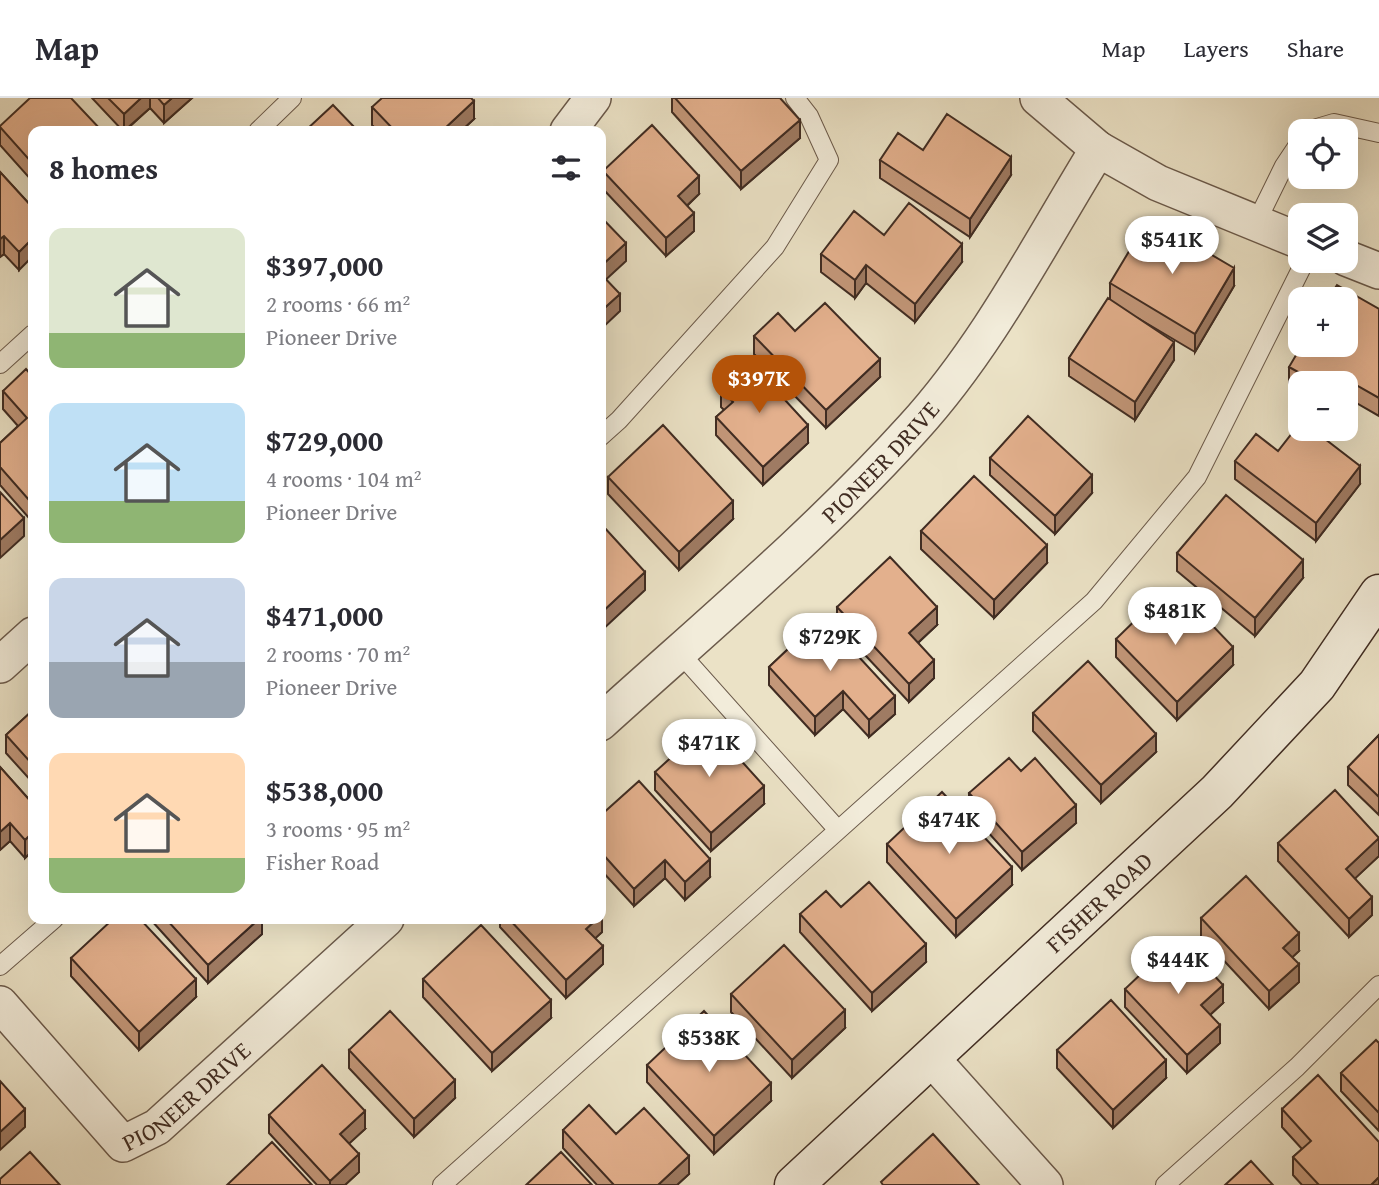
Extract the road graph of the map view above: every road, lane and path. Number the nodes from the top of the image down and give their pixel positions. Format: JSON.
{"nodes":[{"id":1,"x":292,"y":98,"type":"edge"},
{"id":2,"x":593,"y":98,"type":"edge"},
{"id":3,"x":795,"y":98,"type":"edge"},
{"id":4,"x":1038,"y":98,"type":"edge"},
{"id":5,"x":263,"y":126,"type":"edge"},
{"id":6,"x":572,"y":126,"type":"edge"},
{"id":7,"x":1358,"y":128,"type":"edge"},
{"id":8,"x":1379,"y":133,"type":"edge"},
{"id":9,"x":1098,"y":149,"type":"junction"},
{"id":10,"x":1288,"y":160,"type":"edge"},
{"id":11,"x":1256,"y":223,"type":"junction"},
{"id":12,"x":1288,"y":235,"type":"edge"},
{"id":13,"x":1358,"y":263,"type":"edge"},
{"id":14,"x":1379,"y":271,"type":"edge"},
{"id":15,"x":1299,"y":273,"type":"edge"},
{"id":16,"x":28,"y":339,"type":"edge"},
{"id":17,"x":0,"y":364,"type":"edge"},
{"id":18,"x":606,"y":432,"type":"edge"},
{"id":19,"x":1379,"y":594,"type":"edge"},
{"id":20,"x":28,"y":640,"type":"edge"},
{"id":21,"x":679,"y":652,"type":"junction"},
{"id":22,"x":0,"y":665,"type":"edge"},
{"id":23,"x":606,"y":718,"type":"edge"},
{"id":24,"x":838,"y":830,"type":"junction"},
{"id":25,"x":48,"y":924,"type":"edge"},
{"id":26,"x":380,"y":924,"type":"edge"},
{"id":27,"x":0,"y":966,"type":"edge"},
{"id":28,"x":1379,"y":985,"type":"edge"},
{"id":29,"x":0,"y":1004,"type":"edge"},
{"id":30,"x":932,"y":1059,"type":"junction"},
{"id":31,"x":442,"y":1185,"type":"edge"},
{"id":32,"x":794,"y":1185,"type":"edge"},
{"id":33,"x":1045,"y":1185,"type":"edge"},
{"id":34,"x":1165,"y":1185,"type":"edge"}],
"edges":[{"from":1,"to":5,"type":"lane"},
{"from":2,"to":6,"type":"street"},
{"from":3,"to":18,"type":"lane"},
{"from":4,"to":9,"type":"street"},
{"from":7,"to":8,"type":"lane"},
{"from":9,"to":11,"type":"street"},
{"from":9,"to":21,"type":"street","name":"PIONEER DRIVE"},
{"from":10,"to":11,"type":"lane"},
{"from":11,"to":12,"type":"street"},
{"from":13,"to":14,"type":"street"},
{"from":15,"to":24,"type":"lane"},
{"from":16,"to":17,"type":"lane"},
{"from":19,"to":30,"type":"street","name":"FISHER ROAD"},
{"from":20,"to":22,"type":"street"},
{"from":21,"to":23,"type":"street","name":"PIONEER DRIVE"},
{"from":21,"to":24,"type":"lane"},
{"from":24,"to":31,"type":"lane"},
{"from":25,"to":27,"type":"lane"},
{"from":26,"to":29,"type":"street","name":"PIONEER DRIVE"},
{"from":28,"to":34,"type":"lane"},
{"from":30,"to":32,"type":"street","name":"FISHER ROAD"},
{"from":30,"to":33,"type":"street"}]}
